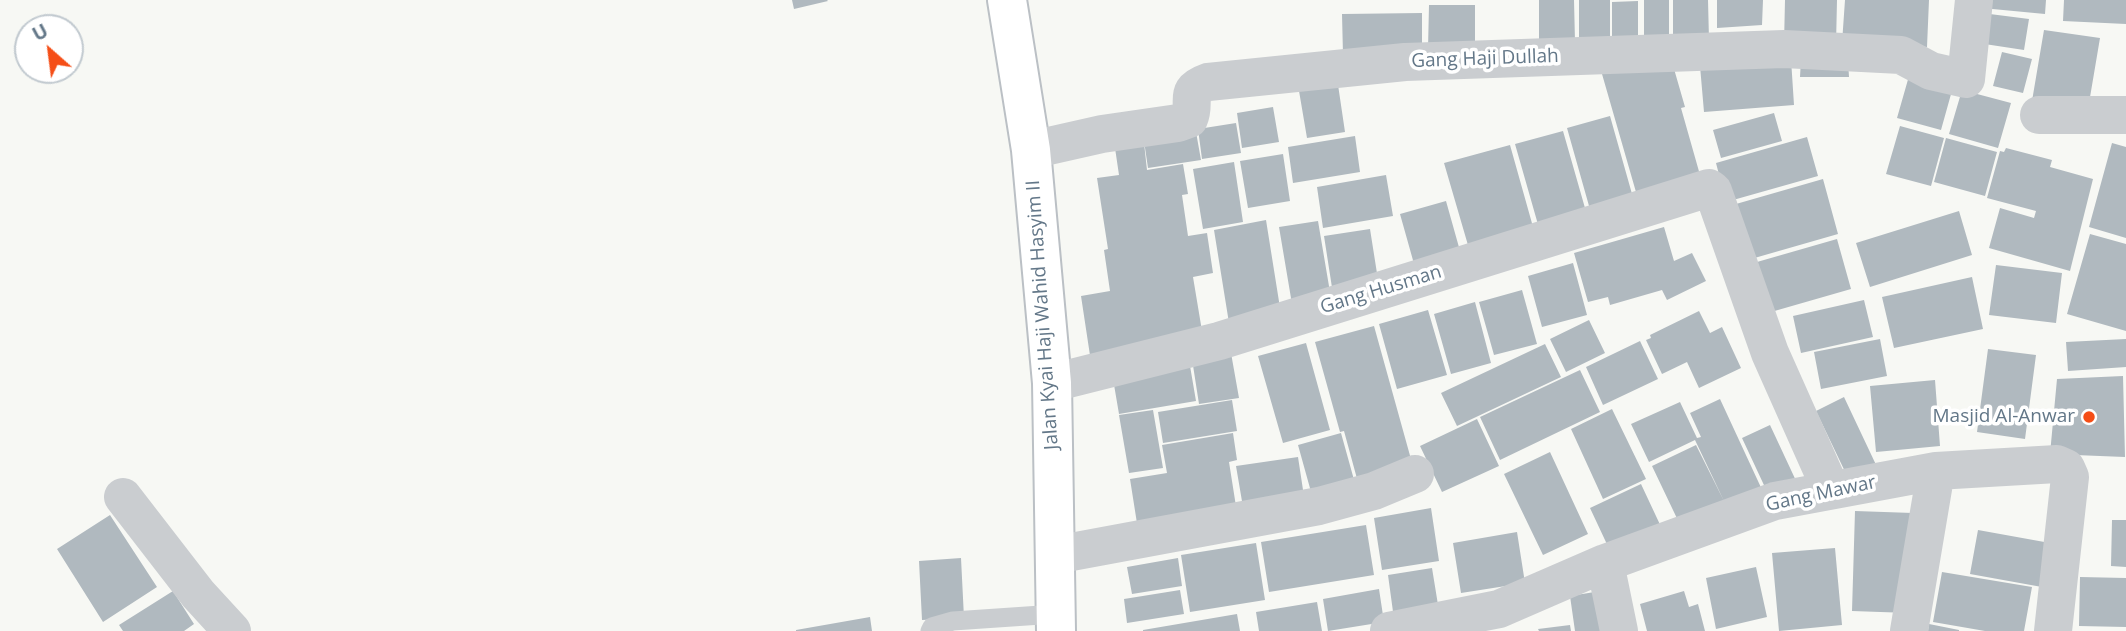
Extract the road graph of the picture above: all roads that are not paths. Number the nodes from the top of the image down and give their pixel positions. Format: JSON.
{"nodes":[{"id":1,"x":1007,"y":0,"type":"edge"},
{"id":2,"x":1975,"y":0,"type":"edge"},
{"id":3,"x":2039,"y":115,"type":"dead end"},
{"id":4,"x":2126,"y":116,"type":"edge"},
{"id":5,"x":1031,"y":150,"type":"junction"},
{"id":6,"x":1052,"y":383,"type":"junction"},
{"id":7,"x":1936,"y":471,"type":"junction"},
{"id":8,"x":1415,"y":474,"type":"dead end"},
{"id":9,"x":1831,"y":491,"type":"junction"},
{"id":10,"x":123,"y":496,"type":"dead end"},
{"id":11,"x":1055,"y":555,"type":"junction"},
{"id":12,"x":1605,"y":563,"type":"junction"},
{"id":13,"x":1499,"y":620,"type":"edge"},
{"id":14,"x":1056,"y":623,"type":"edge"},
{"id":15,"x":232,"y":631,"type":"edge"},
{"id":16,"x":930,"y":631,"type":"edge"},
{"id":17,"x":1389,"y":631,"type":"edge"},
{"id":18,"x":1619,"y":631,"type":"edge"},
{"id":19,"x":1909,"y":631,"type":"edge"},
{"id":20,"x":2053,"y":631,"type":"edge"}],
"edges":[{"from":1,"to":5,"type":"street","name":"Jalan Kyai Haji Wahid Hasyim II"},
{"from":2,"to":5,"type":"street","name":"Gang Haji Dullah"},
{"from":3,"to":4,"type":"street"},
{"from":5,"to":6,"type":"street","name":"Jalan Kyai Haji Wahid Hasyim II"},
{"from":6,"to":9,"type":"street","name":"Gang Husman"},
{"from":6,"to":11,"type":"street","name":"Jalan Kyai Haji Wahid Hasyim II"},
{"from":7,"to":9,"type":"street","name":"Gang Mawar"},
{"from":7,"to":19,"type":"street"},
{"from":7,"to":20,"type":"street","name":"Gang Mawar"},
{"from":8,"to":11,"type":"street"},
{"from":9,"to":12,"type":"street","name":"Gang Mawar"},
{"from":10,"to":15,"type":"street"},
{"from":11,"to":14,"type":"street","name":"Jalan Kyai Haji Wahid Hasyim II"},
{"from":12,"to":13,"type":"street","name":"Gang Mawar"},
{"from":12,"to":18,"type":"street"},
{"from":13,"to":17,"type":"street","name":"Gang Mawar"},
{"from":14,"to":16,"type":"lane"}]}
